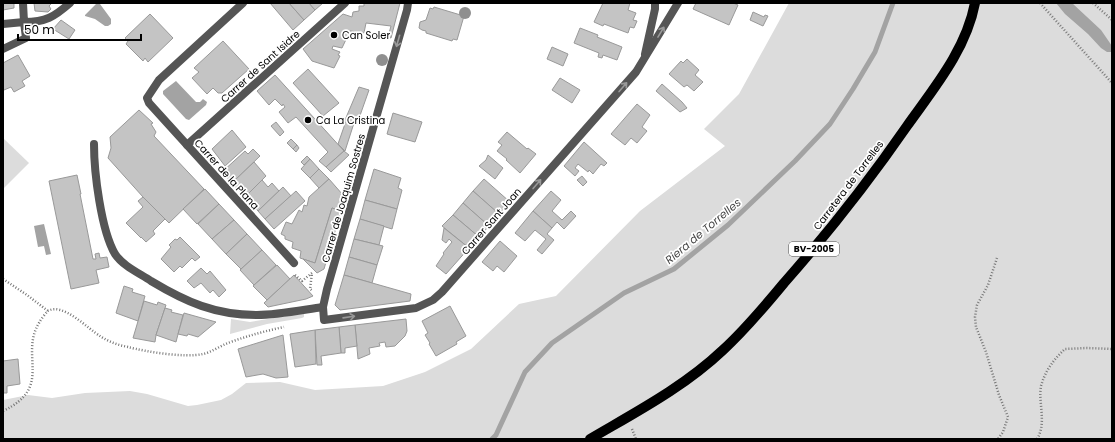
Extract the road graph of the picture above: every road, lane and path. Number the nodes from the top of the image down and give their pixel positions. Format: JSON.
{"nodes":[{"id":1,"x":23,"y":3,"type":"edge"},
{"id":2,"x":70,"y":3,"type":"edge"},
{"id":3,"x":243,"y":3,"type":"edge"},
{"id":4,"x":346,"y":3,"type":"edge"},
{"id":5,"x":408,"y":3,"type":"edge"},
{"id":6,"x":655,"y":3,"type":"edge"},
{"id":7,"x":678,"y":3,"type":"edge"},
{"id":8,"x":975,"y":3,"type":"edge"},
{"id":9,"x":1040,"y":3,"type":"edge"},
{"id":10,"x":1093,"y":3,"type":"edge"},
{"id":11,"x":1112,"y":20,"type":"edge"},
{"id":12,"x":24,"y":22,"type":"junction"},
{"id":13,"x":3,"y":24,"type":"edge"},
{"id":14,"x":3,"y":49,"type":"edge"},
{"id":15,"x":644,"y":60,"type":"junction"},
{"id":16,"x":1112,"y":83,"type":"edge"},
{"id":17,"x":94,"y":144,"type":"dead end"},
{"id":18,"x":187,"y":145,"type":"junction"},
{"id":19,"x":997,"y":258,"type":"dead end"},
{"id":20,"x":294,"y":263,"type":"joint"},
{"id":21,"x":3,"y":279,"type":"edge"},
{"id":22,"x":316,"y":287,"type":"dead end"},
{"id":23,"x":323,"y":307,"type":"junction"},
{"id":24,"x":48,"y":311,"type":"junction"},
{"id":25,"x":289,"y":325,"type":"dead end"},
{"id":26,"x":1112,"y":349,"type":"edge"},
{"id":27,"x":3,"y":411,"type":"edge"},
{"id":28,"x":590,"y":439,"type":"edge"},
{"id":29,"x":998,"y":439,"type":"edge"},
{"id":30,"x":1037,"y":439,"type":"edge"}],
"edges":[{"from":1,"to":12,"type":"street"},
{"from":2,"to":12,"type":"street"},
{"from":3,"to":18,"type":"street","name":"Carrer de la Plana"},
{"from":4,"to":18,"type":"street","name":"Carrer de Sant Isidre"},
{"from":5,"to":23,"type":"street","name":"Carrer de Joaquim Sostres","one_way":true},
{"from":6,"to":15,"type":"street"},
{"from":15,"to":7,"type":"street","one_way":true},
{"from":8,"to":28,"type":"main road","name":"Carretera de Torrelles","number":"BV-2005"},
{"from":9,"to":16,"type":"path"},
{"from":10,"to":11,"type":"path"},
{"from":12,"to":13,"type":"street"},
{"from":12,"to":14,"type":"street"},
{"from":23,"to":15,"type":"street","name":"Carrer Sant Joan","one_way":true},
{"from":17,"to":23,"type":"street"},
{"from":18,"to":20,"type":"street","name":"Carrer de la Plana"},
{"from":19,"to":29,"type":"path"},
{"from":20,"to":22,"type":"path"},
{"from":21,"to":24,"type":"path"},
{"from":24,"to":25,"type":"path"},
{"from":24,"to":27,"type":"path"},
{"from":26,"to":30,"type":"path"}]}
